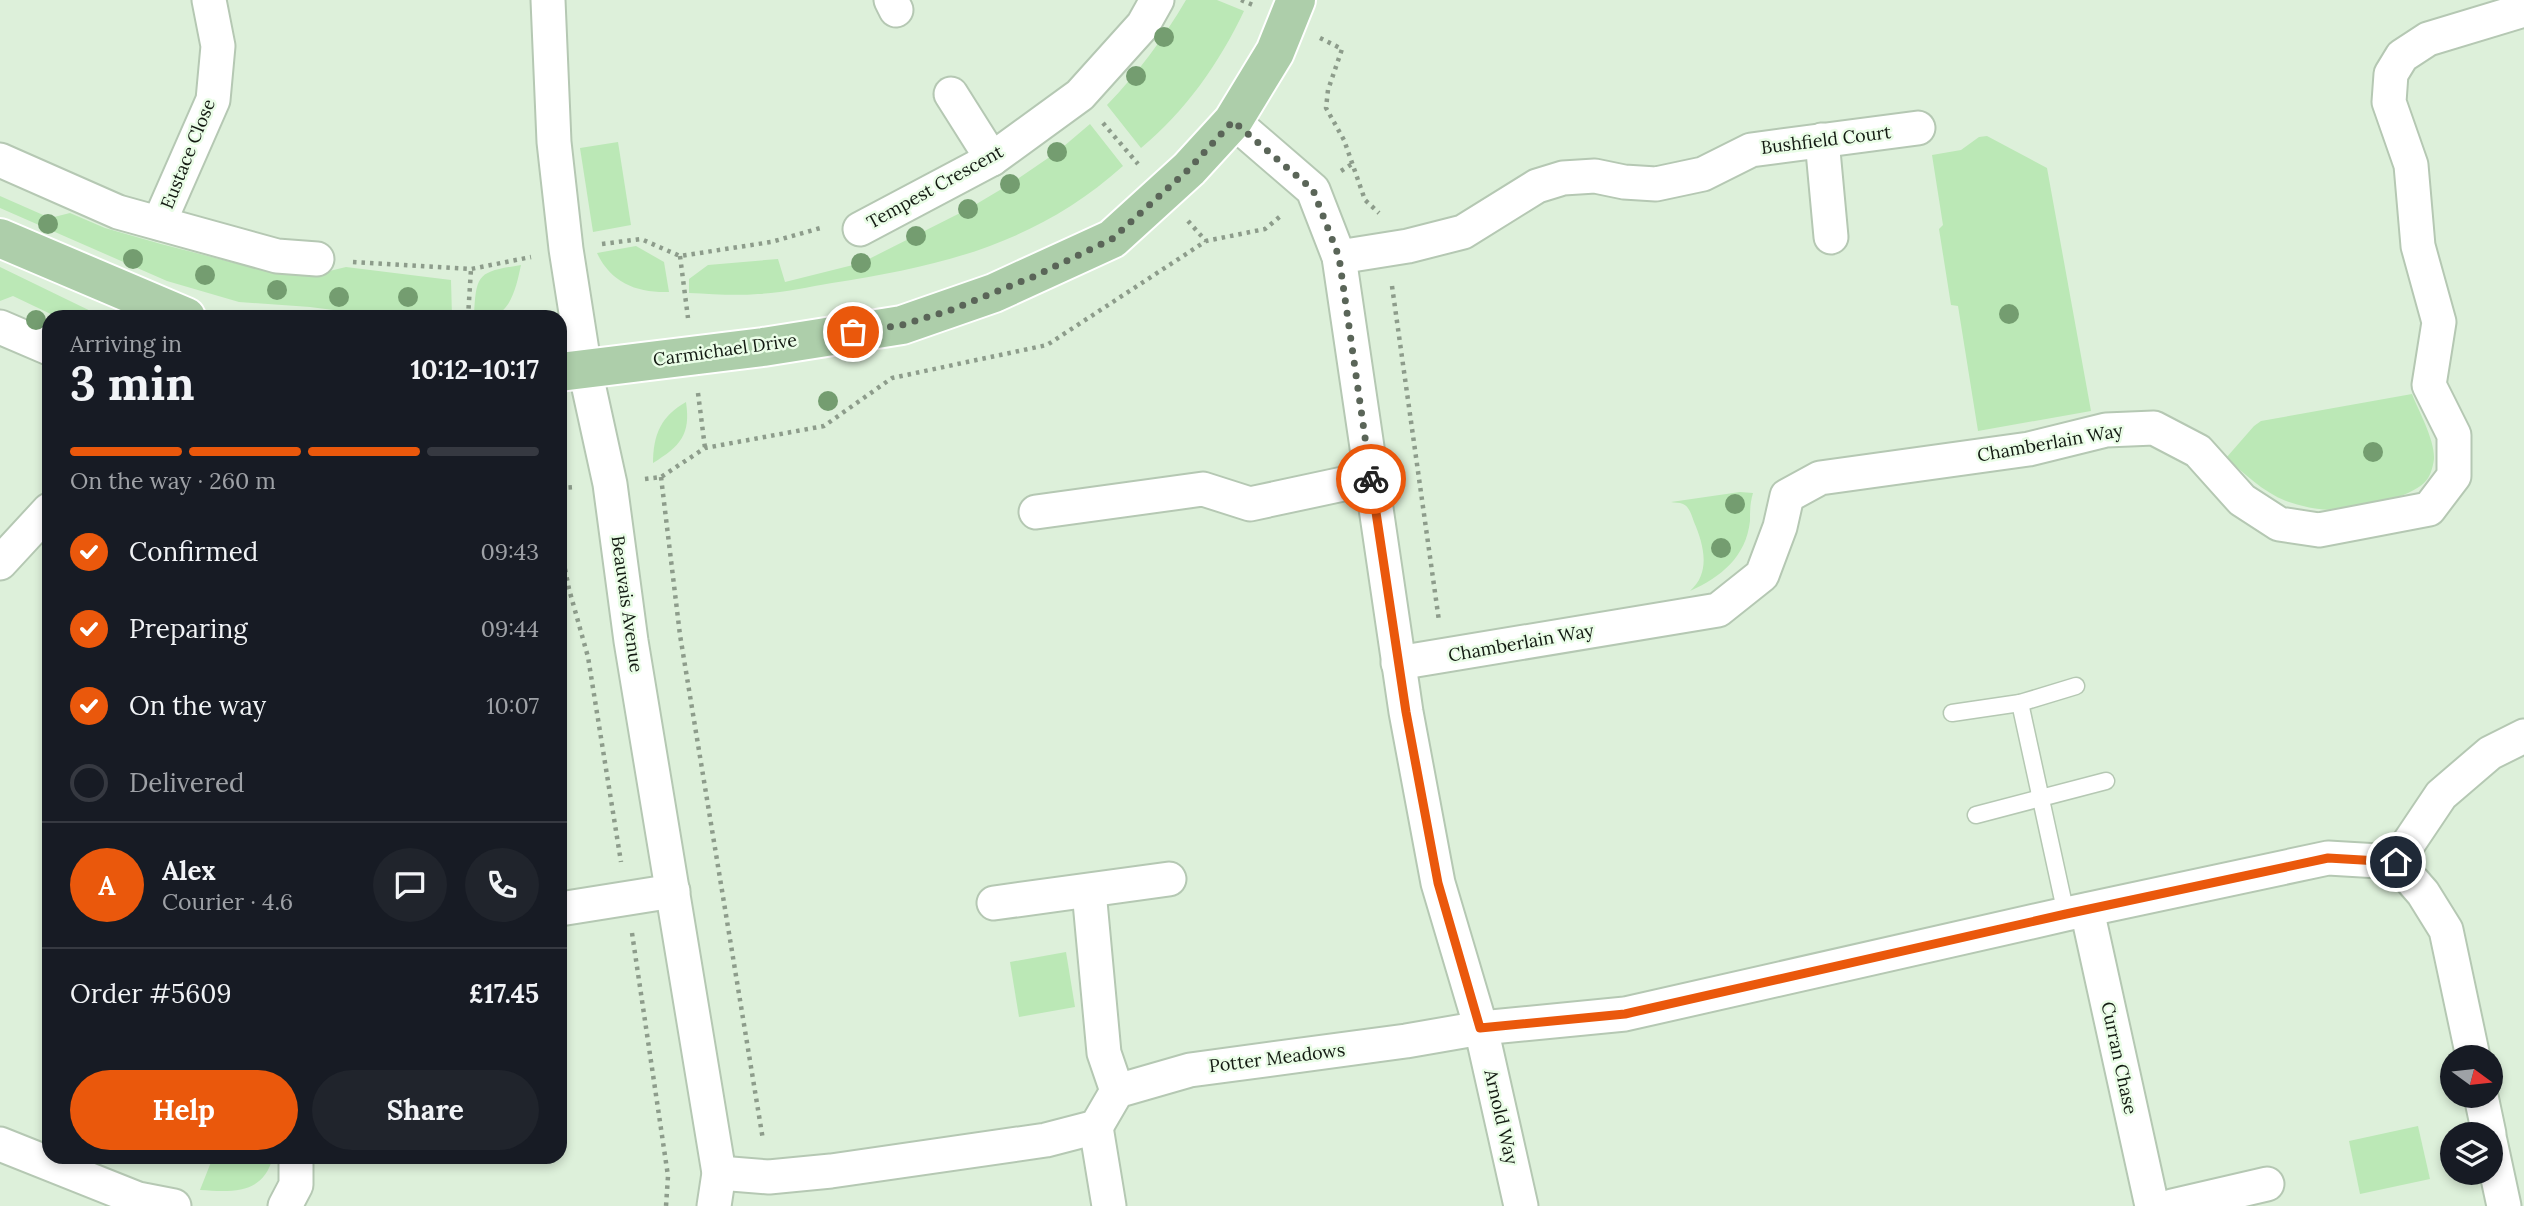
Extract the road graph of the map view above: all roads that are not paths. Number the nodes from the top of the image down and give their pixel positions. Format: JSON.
{"nodes":[{"id":1,"x":209,"y":0,"type":"edge"},
{"id":2,"x":548,"y":0,"type":"edge"},
{"id":3,"x":1157,"y":0,"type":"edge"},
{"id":4,"x":1296,"y":0,"type":"edge"},
{"id":5,"x":2524,"y":10,"type":"edge"},
{"id":6,"x":951,"y":94,"type":"dead end"},
{"id":7,"x":1233,"y":121,"type":"junction"},
{"id":8,"x":1918,"y":128,"type":"dead end"},
{"id":9,"x":1822,"y":140,"type":"junction"},
{"id":10,"x":992,"y":159,"type":"junction"},
{"id":11,"x":0,"y":160,"type":"edge"},
{"id":12,"x":159,"y":223,"type":"junction"},
{"id":13,"x":860,"y":229,"type":"dead end"},
{"id":14,"x":1831,"y":237,"type":"dead end"},
{"id":15,"x":0,"y":238,"type":"edge"},
{"id":16,"x":1339,"y":257,"type":"junction"},
{"id":17,"x":317,"y":260,"type":"dead end"},
{"id":18,"x":170,"y":310,"type":"edge"},
{"id":19,"x":0,"y":327,"type":"edge"},
{"id":20,"x":42,"y":345,"type":"edge"},
{"id":21,"x":572,"y":371,"type":"edge"},
{"id":22,"x":1371,"y":478,"type":"junction"},
{"id":23,"x":1036,"y":512,"type":"dead end"},
{"id":24,"x":42,"y":518,"type":"edge"},
{"id":25,"x":0,"y":564,"type":"edge"},
{"id":26,"x":1398,"y":663,"type":"junction"},
{"id":27,"x":2076,"y":687,"type":"dead end"},
{"id":28,"x":2020,"y":703,"type":"junction"},
{"id":29,"x":1952,"y":713,"type":"dead end"},
{"id":30,"x":2524,"y":736,"type":"edge"},
{"id":31,"x":2106,"y":781,"type":"dead end"},
{"id":32,"x":2041,"y":800,"type":"junction"},
{"id":33,"x":1976,"y":815,"type":"dead end"},
{"id":34,"x":2396,"y":862,"type":"junction"},
{"id":35,"x":1169,"y":879,"type":"dead end"},
{"id":36,"x":673,"y":891,"type":"junction"},
{"id":37,"x":1089,"y":891,"type":"junction"},
{"id":38,"x":994,"y":902,"type":"dead end"},
{"id":39,"x":567,"y":908,"type":"edge"},
{"id":40,"x":2077,"y":912,"type":"junction"},
{"id":41,"x":1480,"y":1028,"type":"junction"},
{"id":42,"x":2470,"y":1045,"type":"edge"},
{"id":43,"x":1117,"y":1091,"type":"junction"},
{"id":44,"x":1096,"y":1128,"type":"junction"},
{"id":45,"x":0,"y":1144,"type":"edge"},
{"id":46,"x":42,"y":1161,"type":"edge"},
{"id":47,"x":50,"y":1164,"type":"edge"},
{"id":48,"x":296,"y":1164,"type":"edge"},
{"id":49,"x":719,"y":1174,"type":"junction"},
{"id":50,"x":2267,"y":1184,"type":"dead end"},
{"id":51,"x":2499,"y":1185,"type":"edge"},
{"id":52,"x":174,"y":1206,"type":"edge"},
{"id":53,"x":285,"y":1206,"type":"edge"},
{"id":54,"x":714,"y":1206,"type":"edge"},
{"id":55,"x":1109,"y":1206,"type":"edge"},
{"id":56,"x":1521,"y":1206,"type":"edge"},
{"id":57,"x":2152,"y":1206,"type":"edge"},
{"id":58,"x":2172,"y":1206,"type":"edge"},
{"id":59,"x":2504,"y":1206,"type":"edge"}],
"edges":[{"from":1,"to":12,"type":"street","name":"Eustace Close"},
{"from":2,"to":21,"type":"street","name":"Beauvais Avenue"},
{"from":3,"to":10,"type":"street","name":"Tempest Crescent"},
{"from":4,"to":7,"type":"main road","name":"Carmichael Drive"},
{"from":5,"to":26,"type":"street","name":"Chamberlain Way"},
{"from":6,"to":10,"type":"street"},
{"from":7,"to":16,"type":"street","name":"Arnold Way"},
{"from":7,"to":21,"type":"main road","name":"Carmichael Drive"},
{"from":8,"to":9,"type":"street","name":"Bushfield Court"},
{"from":9,"to":14,"type":"street"},
{"from":9,"to":16,"type":"street","name":"Bushfield Court"},
{"from":10,"to":13,"type":"street","name":"Tempest Crescent"},
{"from":11,"to":12,"type":"street","name":"Eustace Close"},
{"from":12,"to":17,"type":"street","name":"Eustace Close"},
{"from":15,"to":18,"type":"main road"},
{"from":16,"to":22,"type":"street","name":"Arnold Way"},
{"from":19,"to":20,"type":"street"},
{"from":21,"to":36,"type":"street","name":"Beauvais Avenue"},
{"from":22,"to":23,"type":"street"},
{"from":22,"to":26,"type":"street","name":"Arnold Way"},
{"from":24,"to":25,"type":"street"},
{"from":26,"to":41,"type":"street","name":"Arnold Way"},
{"from":27,"to":28,"type":"lane"},
{"from":28,"to":29,"type":"lane"},
{"from":28,"to":32,"type":"lane"},
{"from":30,"to":34,"type":"street"},
{"from":31,"to":32,"type":"lane"},
{"from":32,"to":33,"type":"lane"},
{"from":32,"to":40,"type":"lane"},
{"from":34,"to":40,"type":"street","name":"Potter Meadows"},
{"from":34,"to":42,"type":"street"},
{"from":35,"to":37,"type":"street"},
{"from":36,"to":39,"type":"street"},
{"from":36,"to":49,"type":"street","name":"Beauvais Avenue"},
{"from":37,"to":38,"type":"street"},
{"from":37,"to":43,"type":"street"},
{"from":40,"to":41,"type":"street","name":"Potter Meadows"},
{"from":40,"to":57,"type":"street","name":"Curran Chase"},
{"from":41,"to":43,"type":"street","name":"Potter Meadows"},
{"from":41,"to":56,"type":"street","name":"Arnold Way"},
{"from":43,"to":44,"type":"street"},
{"from":44,"to":49,"type":"street"},
{"from":44,"to":55,"type":"street"},
{"from":45,"to":46,"type":"street"},
{"from":47,"to":52,"type":"street"},
{"from":48,"to":53,"type":"street"},
{"from":49,"to":54,"type":"street","name":"Beauvais Avenue"},
{"from":50,"to":58,"type":"street"},
{"from":51,"to":59,"type":"street"}]}
